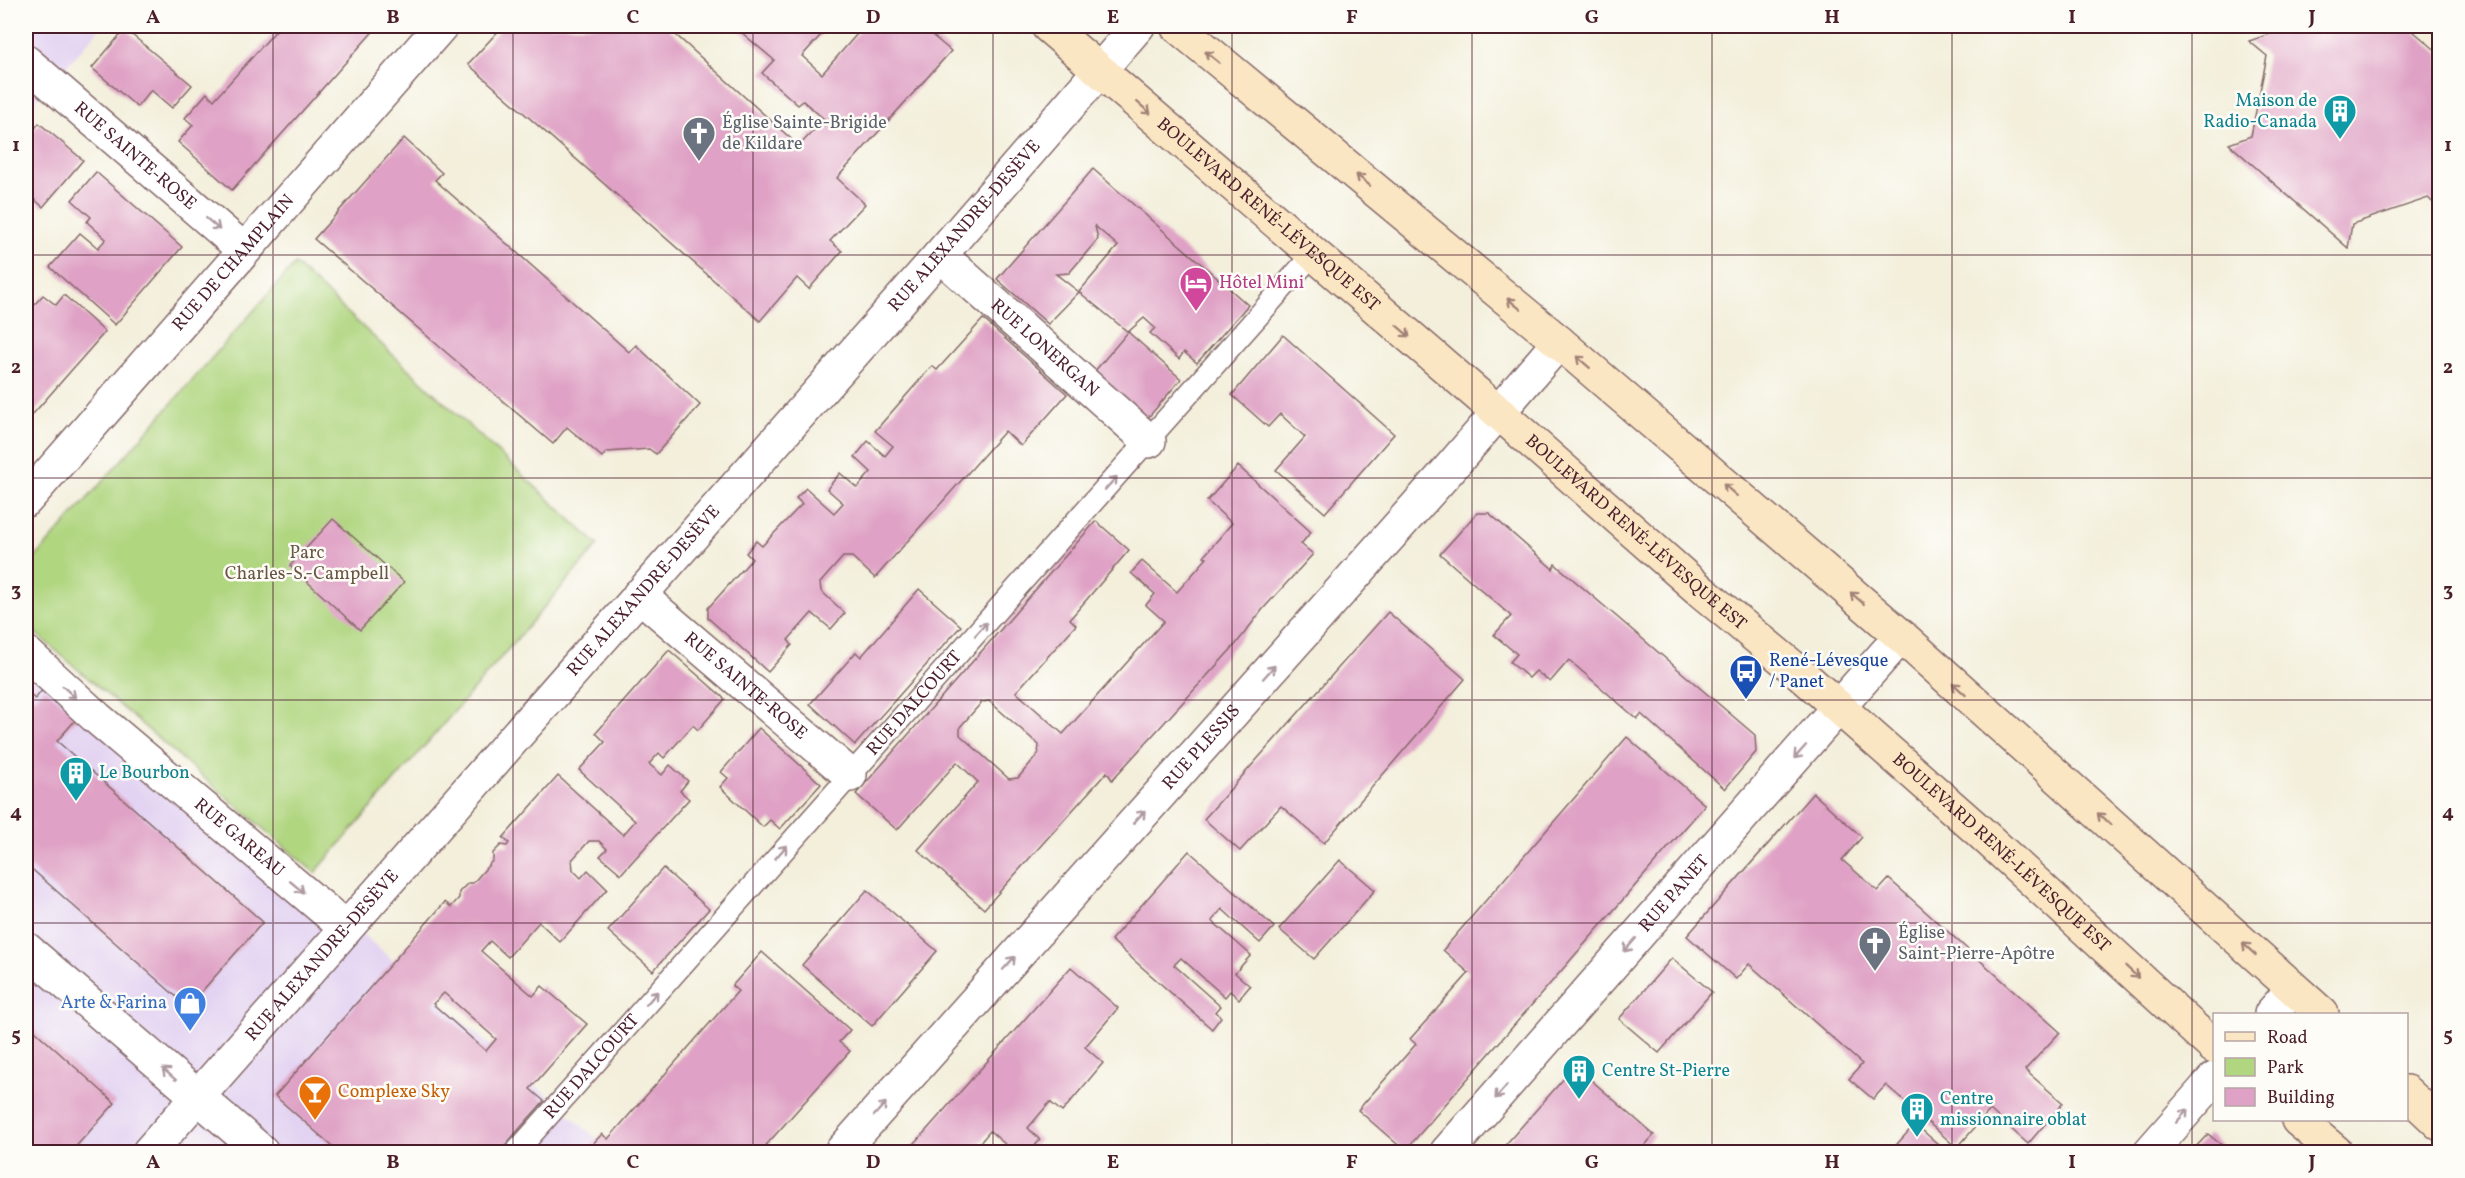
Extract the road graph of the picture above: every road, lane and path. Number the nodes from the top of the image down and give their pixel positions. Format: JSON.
{"nodes":[{"id":1,"x":441,"y":26,"type":"edge"},
{"id":2,"x":1048,"y":26,"type":"edge"},
{"id":3,"x":1138,"y":26,"type":"edge"},
{"id":4,"x":1177,"y":26,"type":"edge"},
{"id":5,"x":26,"y":62,"type":"edge"},
{"id":6,"x":1099,"y":70,"type":"junction"},
{"id":7,"x":244,"y":250,"type":"junction"},
{"id":8,"x":1313,"y":254,"type":"junction"},
{"id":9,"x":940,"y":255,"type":"junction"},
{"id":10,"x":1559,"y":342,"type":"junction"},
{"id":11,"x":1498,"y":412,"type":"junction"},
{"id":12,"x":1149,"y":441,"type":"junction"},
{"id":13,"x":26,"y":500,"type":"edge"},
{"id":14,"x":639,"y":595,"type":"junction"},
{"id":15,"x":1901,"y":636,"type":"junction"},
{"id":16,"x":26,"y":653,"type":"edge"},
{"id":17,"x":1839,"y":708,"type":"junction"},
{"id":18,"x":850,"y":775,"type":"junction"},
{"id":19,"x":346,"y":928,"type":"junction"},
{"id":20,"x":26,"y":950,"type":"edge"},
{"id":21,"x":2293,"y":988,"type":"junction"},
{"id":22,"x":2272,"y":1013,"type":"edge"},
{"id":23,"x":2321,"y":1013,"type":"edge"},
{"id":24,"x":2213,"y":1046,"type":"edge"},
{"id":25,"x":2213,"y":1080,"type":"edge"},
{"id":26,"x":2408,"y":1094,"type":"edge"},
{"id":27,"x":197,"y":1097,"type":"junction"},
{"id":28,"x":2300,"y":1121,"type":"edge"},
{"id":29,"x":2439,"y":1124,"type":"edge"},
{"id":30,"x":149,"y":1152,"type":"edge"},
{"id":31,"x":262,"y":1152,"type":"edge"},
{"id":32,"x":516,"y":1152,"type":"edge"},
{"id":33,"x":841,"y":1152,"type":"edge"},
{"id":34,"x":1447,"y":1152,"type":"edge"},
{"id":35,"x":2150,"y":1152,"type":"edge"},
{"id":36,"x":2336,"y":1152,"type":"edge"}],
"edges":[{"from":1,"to":7,"type":"street","name":"RUE DE CHAMPLAIN"},
{"from":2,"to":6,"type":"main road","name":"BOULEVARD RENÉ-LÉVESQUE EST"},
{"from":3,"to":6,"type":"street","name":"RUE ALEXANDRE-DESÈVE"},
{"from":10,"to":4,"type":"main road","one_way":true},
{"from":5,"to":7,"type":"street","name":"RUE SAINTE-ROSE","one_way":true},
{"from":6,"to":8,"type":"main road","name":"BOULEVARD RENÉ-LÉVESQUE EST","one_way":true},
{"from":6,"to":9,"type":"street","name":"RUE ALEXANDRE-DESÈVE"},
{"from":7,"to":13,"type":"street","name":"RUE DE CHAMPLAIN"},
{"from":8,"to":11,"type":"main road","name":"BOULEVARD RENÉ-LÉVESQUE EST","one_way":true},
{"from":8,"to":12,"type":"lane","name":"RUE DALCOURT"},
{"from":9,"to":12,"type":"street","name":"RUE LONERGAN"},
{"from":9,"to":14,"type":"street","name":"RUE ALEXANDRE-DESÈVE"},
{"from":10,"to":11,"type":"street","name":"RUE PLESSIS"},
{"from":15,"to":10,"type":"main road","one_way":true},
{"from":11,"to":17,"type":"main road","name":"BOULEVARD RENÉ-LÉVESQUE EST"},
{"from":33,"to":11,"type":"street","name":"RUE PLESSIS","one_way":true},
{"from":18,"to":12,"type":"lane","name":"RUE DALCOURT","one_way":true},
{"from":14,"to":18,"type":"street","name":"RUE SAINTE-ROSE"},
{"from":14,"to":19,"type":"street","name":"RUE ALEXANDRE-DESÈVE"},
{"from":15,"to":17,"type":"street","name":"RUE PANET"},
{"from":21,"to":15,"type":"main road","one_way":true},
{"from":16,"to":19,"type":"street","name":"RUE GAREAU","one_way":true},
{"from":17,"to":24,"type":"main road","name":"BOULEVARD RENÉ-LÉVESQUE EST","one_way":true},
{"from":17,"to":34,"type":"street","name":"RUE PANET","one_way":true},
{"from":32,"to":18,"type":"lane","name":"RUE DALCOURT","one_way":true},
{"from":19,"to":27,"type":"street","name":"RUE ALEXANDRE-DESÈVE"},
{"from":27,"to":20,"type":"street","one_way":true},
{"from":21,"to":22,"type":"street"},
{"from":21,"to":23,"type":"main road"},
{"from":35,"to":25,"type":"street","one_way":true},
{"from":26,"to":29,"type":"main road"},
{"from":27,"to":30,"type":"street","name":"RUE ALEXANDRE-DESÈVE"},
{"from":27,"to":31,"type":"street"},
{"from":28,"to":36,"type":"main road"}]}
